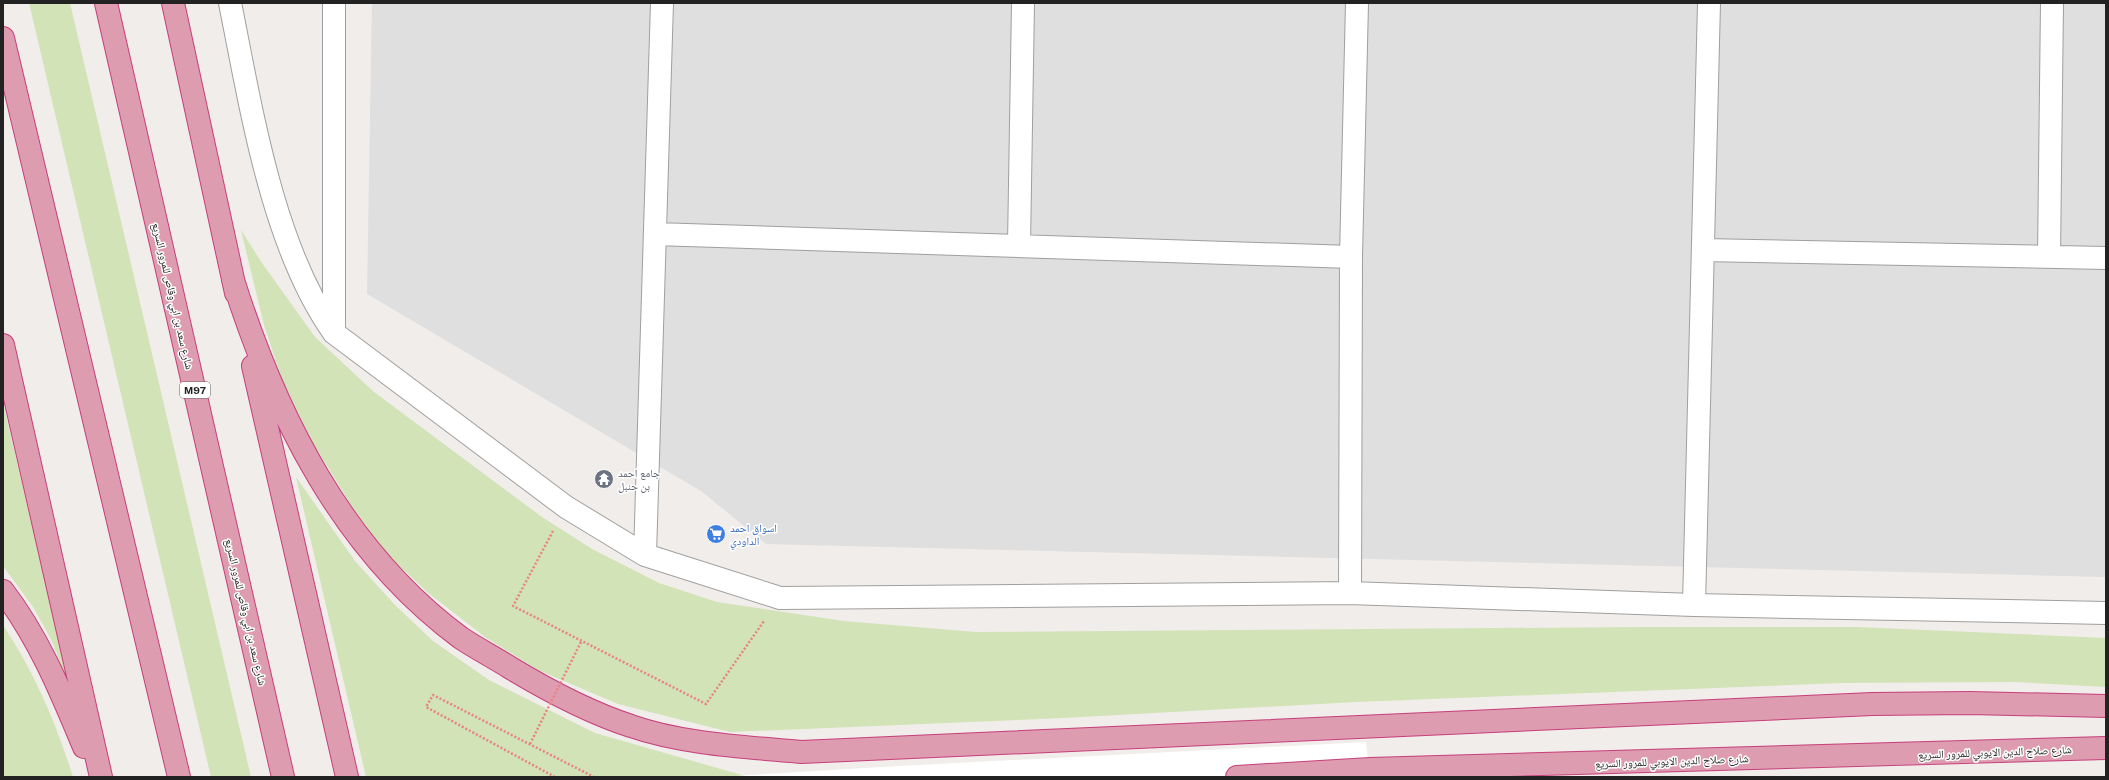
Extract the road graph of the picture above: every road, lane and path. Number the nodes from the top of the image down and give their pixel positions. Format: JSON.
{"nodes":[{"id":1,"x":106,"y":3,"type":"edge"},
{"id":2,"x":173,"y":3,"type":"edge"},
{"id":3,"x":230,"y":3,"type":"edge"},
{"id":4,"x":334,"y":3,"type":"edge"},
{"id":5,"x":662,"y":3,"type":"edge"},
{"id":6,"x":1023,"y":3,"type":"edge"},
{"id":7,"x":1357,"y":3,"type":"edge"},
{"id":8,"x":1709,"y":3,"type":"edge"},
{"id":9,"x":2052,"y":3,"type":"edge"},
{"id":10,"x":3,"y":38,"type":"edge"},
{"id":11,"x":655,"y":234,"type":"junction"},
{"id":12,"x":1019,"y":245,"type":"junction"},
{"id":13,"x":1703,"y":250,"type":"junction"},
{"id":14,"x":1351,"y":257,"type":"junction"},
{"id":15,"x":2048,"y":257,"type":"junction"},
{"id":16,"x":2106,"y":258,"type":"edge"},
{"id":17,"x":233,"y":280,"type":"junction"},
{"id":18,"x":334,"y":333,"type":"junction"},
{"id":19,"x":3,"y":345,"type":"edge"},
{"id":20,"x":566,"y":507,"type":"junction"},
{"id":21,"x":645,"y":555,"type":"junction"},
{"id":22,"x":3,"y":591,"type":"edge"},
{"id":23,"x":1350,"y":593,"type":"junction"},
{"id":24,"x":780,"y":598,"type":"junction"},
{"id":25,"x":1694,"y":605,"type":"junction"},
{"id":26,"x":2106,"y":613,"type":"edge"},
{"id":27,"x":581,"y":642,"type":"junction"},
{"id":28,"x":2106,"y":706,"type":"edge"},
{"id":29,"x":530,"y":744,"type":"junction"},
{"id":30,"x":2106,"y":748,"type":"edge"},
{"id":31,"x":96,"y":777,"type":"edge"},
{"id":32,"x":101,"y":777,"type":"edge"},
{"id":33,"x":179,"y":777,"type":"edge"},
{"id":34,"x":283,"y":777,"type":"edge"},
{"id":35,"x":347,"y":777,"type":"edge"},
{"id":36,"x":555,"y":777,"type":"edge"},
{"id":37,"x":592,"y":777,"type":"edge"},
{"id":38,"x":1237,"y":777,"type":"edge"}],
"edges":[{"from":1,"to":34,"type":"highway","name":"شارع سعد بن ابي وقاص للمرور السريع","number":"M97"},
{"from":2,"to":17,"type":"highway"},
{"from":3,"to":18,"type":"street"},
{"from":4,"to":18,"type":"street"},
{"from":5,"to":11,"type":"street"},
{"from":6,"to":12,"type":"street"},
{"from":7,"to":14,"type":"street"},
{"from":8,"to":13,"type":"street"},
{"from":9,"to":15,"type":"street"},
{"from":10,"to":33,"type":"highway"},
{"from":11,"to":12,"type":"street"},
{"from":11,"to":21,"type":"street"},
{"from":12,"to":14,"type":"street"},
{"from":13,"to":15,"type":"street"},
{"from":13,"to":25,"type":"street"},
{"from":14,"to":23,"type":"street"},
{"from":15,"to":16,"type":"street"},
{"from":17,"to":28,"type":"highway"},
{"from":17,"to":35,"type":"highway"},
{"from":18,"to":20,"type":"street"},
{"from":19,"to":32,"type":"highway"},
{"from":20,"to":21,"type":"street"},
{"from":20,"to":27,"type":"path"},
{"from":21,"to":24,"type":"street"},
{"from":22,"to":31,"type":"highway"},
{"from":23,"to":24,"type":"street"},
{"from":23,"to":25,"type":"street"},
{"from":24,"to":27,"type":"path"},
{"from":25,"to":26,"type":"street"},
{"from":27,"to":29,"type":"path","bridge":true},
{"from":29,"to":36,"type":"path"},
{"from":29,"to":37,"type":"path"},
{"from":30,"to":38,"type":"highway","name":"شارع صلاح الدين الايوبي للمرور السريع"}]}
